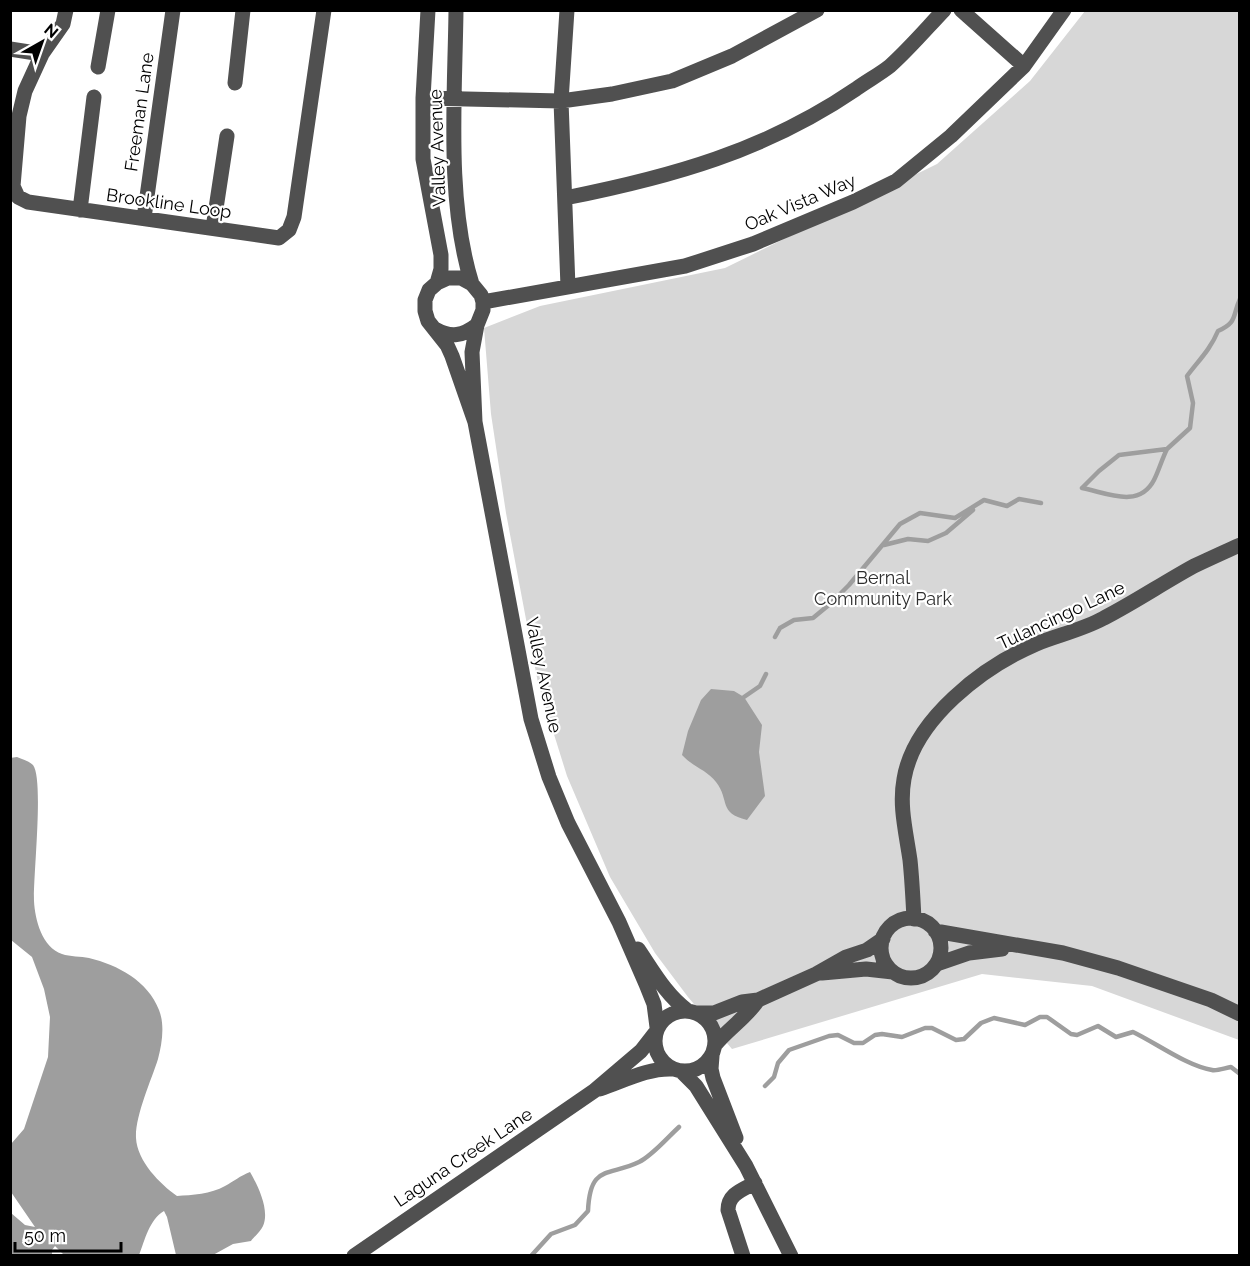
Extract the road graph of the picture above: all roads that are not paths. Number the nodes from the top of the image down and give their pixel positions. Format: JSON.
{"nodes":[{"id":1,"x":66,"y":10,"type":"edge"},
{"id":2,"x":108,"y":10,"type":"edge"},
{"id":3,"x":173,"y":10,"type":"edge"},
{"id":4,"x":243,"y":10,"type":"edge"},
{"id":5,"x":324,"y":10,"type":"edge"},
{"id":6,"x":428,"y":10,"type":"edge"},
{"id":7,"x":456,"y":10,"type":"edge"},
{"id":8,"x":567,"y":10,"type":"edge"},
{"id":9,"x":817,"y":10,"type":"edge"},
{"id":10,"x":944,"y":10,"type":"edge"},
{"id":11,"x":961,"y":10,"type":"edge"},
{"id":12,"x":1064,"y":10,"type":"edge"},
{"id":13,"x":10,"y":49,"type":"edge"},
{"id":14,"x":42,"y":54,"type":"junction"},
{"id":15,"x":1024,"y":66,"type":"junction"},
{"id":16,"x":98,"y":67,"type":"dead end"},
{"id":17,"x":235,"y":82,"type":"dead end"},
{"id":18,"x":94,"y":97,"type":"dead end"},
{"id":19,"x":423,"y":98,"type":"junction"},
{"id":20,"x":454,"y":99,"type":"junction"},
{"id":21,"x":561,"y":101,"type":"junction"},
{"id":22,"x":227,"y":136,"type":"dead end"},
{"id":23,"x":565,"y":198,"type":"junction"},
{"id":24,"x":80,"y":210,"type":"junction"},
{"id":25,"x":144,"y":218,"type":"junction"},
{"id":26,"x":213,"y":228,"type":"junction"},
{"id":27,"x":437,"y":283,"type":"junction"},
{"id":28,"x":472,"y":284,"type":"junction"},
{"id":29,"x":568,"y":287,"type":"junction"},
{"id":30,"x":483,"y":302,"type":"junction"},
{"id":31,"x":477,"y":325,"type":"junction"},
{"id":32,"x":435,"y":329,"type":"junction"},
{"id":33,"x":475,"y":422,"type":"junction"},
{"id":34,"x":1239,"y":545,"type":"edge"},
{"id":35,"x":914,"y":919,"type":"junction"},
{"id":36,"x":620,"y":922,"type":"junction"},
{"id":37,"x":935,"y":931,"type":"junction"},
{"id":38,"x":883,"y":939,"type":"junction"},
{"id":39,"x":1023,"y":946,"type":"junction"},
{"id":40,"x":937,"y":964,"type":"junction"},
{"id":41,"x":892,"y":972,"type":"junction"},
{"id":42,"x":816,"y":974,"type":"junction"},
{"id":43,"x":758,"y":1000,"type":"junction"},
{"id":44,"x":1211,"y":1000,"type":"junction"},
{"id":45,"x":1239,"y":1007,"type":"edge"},
{"id":46,"x":692,"y":1012,"type":"junction"},
{"id":47,"x":1239,"y":1014,"type":"edge"},
{"id":48,"x":656,"y":1030,"type":"junction"},
{"id":49,"x":714,"y":1051,"type":"junction"},
{"id":50,"x":677,"y":1070,"type":"junction"},
{"id":51,"x":594,"y":1091,"type":"junction"},
{"id":52,"x":746,"y":1166,"type":"junction"},
{"id":53,"x":755,"y":1183,"type":"junction"},
{"id":54,"x":354,"y":1256,"type":"edge"},
{"id":55,"x":743,"y":1256,"type":"edge"},
{"id":56,"x":791,"y":1256,"type":"edge"}],
"edges":[{"from":1,"to":14,"type":"street","name":"Brookline Loop"},
{"from":2,"to":16,"type":"street"},
{"from":3,"to":25,"type":"street","name":"Freeman Lane"},
{"from":4,"to":17,"type":"street"},
{"from":5,"to":26,"type":"street","name":"Brookline Loop"},
{"from":6,"to":19,"type":"street","name":"Valley Avenue"},
{"from":7,"to":20,"type":"street","name":"Valley Avenue"},
{"from":8,"to":21,"type":"street"},
{"from":9,"to":21,"type":"street"},
{"from":10,"to":23,"type":"street"},
{"from":11,"to":15,"type":"street"},
{"from":12,"to":15,"type":"street","name":"Oak Vista Way"},
{"from":13,"to":14,"type":"street"},
{"from":14,"to":24,"type":"street","name":"Brookline Loop"},
{"from":15,"to":29,"type":"street","name":"Oak Vista Way"},
{"from":18,"to":24,"type":"street"},
{"from":19,"to":20,"type":"street"},
{"from":19,"to":27,"type":"street","name":"Valley Avenue"},
{"from":20,"to":21,"type":"street"},
{"from":20,"to":28,"type":"street","name":"Valley Avenue"},
{"from":21,"to":23,"type":"street"},
{"from":22,"to":26,"type":"street"},
{"from":23,"to":29,"type":"street"},
{"from":24,"to":25,"type":"street","name":"Brookline Loop"},
{"from":25,"to":26,"type":"street","name":"Brookline Loop"},
{"from":27,"to":28,"type":"street"},
{"from":27,"to":32,"type":"street","name":"Valley Avenue"},
{"from":28,"to":30,"type":"street","name":"Valley Avenue"},
{"from":29,"to":30,"type":"street","name":"Oak Vista Way"},
{"from":30,"to":31,"type":"street","name":"Valley Avenue"},
{"from":31,"to":32,"type":"street"},
{"from":31,"to":33,"type":"street","name":"Valley Avenue"},
{"from":32,"to":33,"type":"street","name":"Valley Avenue"},
{"from":33,"to":36,"type":"street","name":"Valley Avenue"},
{"from":34,"to":35,"type":"street","name":"Tulancingo Lane"},
{"from":35,"to":37,"type":"street"},
{"from":35,"to":38,"type":"street"},
{"from":36,"to":46,"type":"street","name":"Valley Avenue"},
{"from":36,"to":48,"type":"street","name":"Valley Avenue"},
{"from":37,"to":39,"type":"street"},
{"from":37,"to":40,"type":"street"},
{"from":38,"to":41,"type":"street"},
{"from":38,"to":42,"type":"street"},
{"from":39,"to":40,"type":"street"},
{"from":39,"to":44,"type":"street"},
{"from":40,"to":41,"type":"street"},
{"from":41,"to":42,"type":"street"},
{"from":42,"to":43,"type":"street"},
{"from":43,"to":46,"type":"street"},
{"from":43,"to":49,"type":"street"},
{"from":44,"to":45,"type":"street"},
{"from":44,"to":47,"type":"street"},
{"from":46,"to":48,"type":"street"},
{"from":46,"to":49,"type":"street"},
{"from":48,"to":50,"type":"street"},
{"from":48,"to":51,"type":"street","name":"Laguna Creek Lane"},
{"from":49,"to":50,"type":"street"},
{"from":49,"to":52,"type":"street"},
{"from":50,"to":51,"type":"street","name":"Laguna Creek Lane"},
{"from":50,"to":52,"type":"street"},
{"from":51,"to":54,"type":"street","name":"Laguna Creek Lane"},
{"from":52,"to":53,"type":"street"},
{"from":53,"to":55,"type":"street"},
{"from":53,"to":56,"type":"street"}]}
